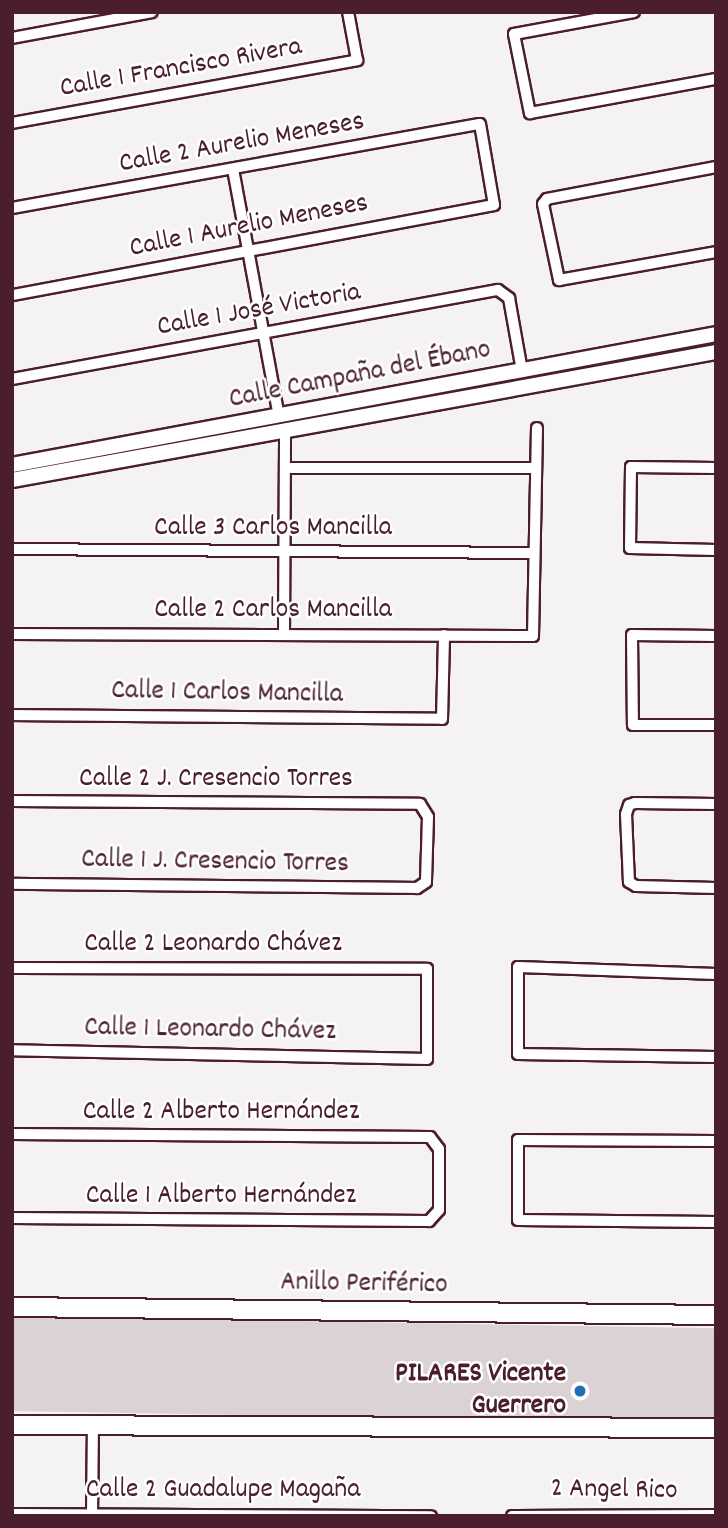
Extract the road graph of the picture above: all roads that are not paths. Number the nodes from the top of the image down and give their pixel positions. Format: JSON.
{"nodes":[{"id":1,"x":152,"y":12,"type":"edge"},
{"id":2,"x":348,"y":12,"type":"edge"},
{"id":3,"x":634,"y":12,"type":"edge"},
{"id":4,"x":12,"y":38,"type":"edge"},
{"id":5,"x":716,"y":79,"type":"edge"},
{"id":6,"x":12,"y":123,"type":"edge"},
{"id":7,"x":716,"y":167,"type":"edge"},
{"id":8,"x":233,"y":169,"type":"junction"},
{"id":9,"x":494,"y":205,"type":"joint"},
{"id":10,"x":12,"y":208,"type":"edge"},
{"id":11,"x":248,"y":250,"type":"junction"},
{"id":12,"x":716,"y":252,"type":"edge"},
{"id":13,"x":12,"y":295,"type":"edge"},
{"id":14,"x":263,"y":333,"type":"junction"},
{"id":15,"x":716,"y":334,"type":"edge"},
{"id":16,"x":716,"y":352,"type":"edge"},
{"id":17,"x":522,"y":370,"type":"junction"},
{"id":18,"x":12,"y":379,"type":"edge"},
{"id":19,"x":408,"y":392,"type":"junction"},
{"id":20,"x":411,"y":408,"type":"junction"},
{"id":21,"x":279,"y":416,"type":"junction"},
{"id":22,"x":537,"y":428,"type":"dead end"},
{"id":23,"x":285,"y":431,"type":"junction"},
{"id":24,"x":12,"y":466,"type":"edge"},
{"id":25,"x":286,"y":468,"type":"junction"},
{"id":26,"x":535,"y":468,"type":"junction"},
{"id":27,"x":716,"y":468,"type":"edge"},
{"id":28,"x":12,"y":480,"type":"edge"},
{"id":29,"x":12,"y":549,"type":"edge"},
{"id":30,"x":716,"y":550,"type":"edge"},
{"id":31,"x":285,"y":552,"type":"junction"},
{"id":32,"x":533,"y":553,"type":"junction"},
{"id":33,"x":12,"y":634,"type":"edge"},
{"id":34,"x":284,"y":634,"type":"junction"},
{"id":35,"x":444,"y":635,"type":"junction"},
{"id":36,"x":716,"y":636,"type":"edge"},
{"id":37,"x":12,"y":715,"type":"edge"},
{"id":38,"x":716,"y":725,"type":"edge"},
{"id":39,"x":12,"y":801,"type":"edge"},
{"id":40,"x":716,"y":804,"type":"edge"},
{"id":41,"x":12,"y":884,"type":"edge"},
{"id":42,"x":417,"y":888,"type":"joint"},
{"id":43,"x":716,"y":888,"type":"edge"},
{"id":44,"x":12,"y":968,"type":"edge"},
{"id":45,"x":716,"y":974,"type":"edge"},
{"id":46,"x":12,"y":1050,"type":"edge"},
{"id":47,"x":716,"y":1057,"type":"edge"},
{"id":48,"x":406,"y":1058,"type":"joint"},
{"id":49,"x":12,"y":1134,"type":"edge"},
{"id":50,"x":716,"y":1141,"type":"edge"},
{"id":51,"x":12,"y":1218,"type":"edge"},
{"id":52,"x":429,"y":1221,"type":"joint"},
{"id":53,"x":716,"y":1222,"type":"edge"},
{"id":54,"x":12,"y":1307,"type":"edge"},
{"id":55,"x":716,"y":1315,"type":"edge"},
{"id":56,"x":12,"y":1425,"type":"edge"},
{"id":57,"x":93,"y":1425,"type":"junction"},
{"id":58,"x":716,"y":1427,"type":"edge"},
{"id":59,"x":12,"y":1514,"type":"edge"},
{"id":60,"x":512,"y":1514,"type":"edge"},
{"id":61,"x":92,"y":1515,"type":"edge"},
{"id":62,"x":431,"y":1516,"type":"edge"},
{"id":63,"x":716,"y":1516,"type":"edge"}],
"edges":[{"from":1,"to":4,"type":"street"},
{"from":2,"to":6,"type":"street","name":"Calle 1 Francisco Rivera"},
{"from":3,"to":5,"type":"street"},
{"from":7,"to":12,"type":"street"},
{"from":8,"to":9,"type":"street","name":"Calle 2 Aurelio Meneses"},
{"from":8,"to":10,"type":"street","name":"Calle 2 Aurelio Meneses"},
{"from":8,"to":11,"type":"street"},
{"from":9,"to":11,"type":"street","name":"Calle 1 Aurelio Meneses"},
{"from":11,"to":13,"type":"street","name":"Calle 1 Aurelio Meneses"},
{"from":11,"to":14,"type":"street"},
{"from":14,"to":17,"type":"street","name":"Calle 1 José Victoria"},
{"from":14,"to":18,"type":"street","name":"Calle 1 José Victoria"},
{"from":14,"to":21,"type":"street"},
{"from":15,"to":17,"type":"street","name":"Calle Campaña del Ébano"},
{"from":16,"to":20,"type":"street","name":"Calle Campaña del Ébano"},
{"from":17,"to":19,"type":"street","name":"Calle Campaña del Ébano"},
{"from":19,"to":20,"type":"street"},
{"from":19,"to":21,"type":"street","name":"Calle Campaña del Ébano"},
{"from":20,"to":23,"type":"street","name":"Calle Campaña del Ébano"},
{"from":21,"to":24,"type":"street","name":"Calle Campaña del Ébano"},
{"from":22,"to":26,"type":"street"},
{"from":23,"to":25,"type":"street"},
{"from":23,"to":28,"type":"street","name":"Calle Campaña del Ébano"},
{"from":25,"to":26,"type":"street"},
{"from":25,"to":31,"type":"street"},
{"from":26,"to":32,"type":"street"},
{"from":27,"to":30,"type":"street"},
{"from":29,"to":31,"type":"street","name":"Calle 3 Carlos Mancilla"},
{"from":31,"to":32,"type":"street","name":"Calle 3 Carlos Mancilla"},
{"from":31,"to":34,"type":"street"},
{"from":32,"to":35,"type":"street","name":"Calle 2 Carlos Mancilla"},
{"from":33,"to":34,"type":"street","name":"Calle 2 Carlos Mancilla"},
{"from":34,"to":35,"type":"street","name":"Calle 2 Carlos Mancilla"},
{"from":35,"to":37,"type":"street","name":"Calle 1 Carlos Mancilla"},
{"from":36,"to":38,"type":"street"},
{"from":39,"to":42,"type":"street","name":"Calle 2 J. Cresencio Torres"},
{"from":40,"to":43,"type":"street"},
{"from":41,"to":42,"type":"street","name":"Calle 1 J. Cresencio Torres"},
{"from":44,"to":48,"type":"street","name":"Calle 2 Leonardo Chávez"},
{"from":45,"to":47,"type":"street"},
{"from":46,"to":48,"type":"street","name":"Calle 1 Leonardo Chávez"},
{"from":49,"to":52,"type":"street","name":"Calle 2 Alberto Hernández"},
{"from":50,"to":53,"type":"street"},
{"from":51,"to":52,"type":"street","name":"Calle 1 Alberto Hernández"},
{"from":54,"to":55,"type":"main road","name":"Anillo Periférico"},
{"from":56,"to":57,"type":"main road"},
{"from":57,"to":58,"type":"main road"},
{"from":57,"to":61,"type":"street"},
{"from":59,"to":61,"type":"street","name":"Calle 2 Guadalupe Magaña"},
{"from":60,"to":63,"type":"street","name":"2 Angel Rico"},
{"from":61,"to":62,"type":"street","name":"Calle 2 Guadalupe Magaña"}]}
